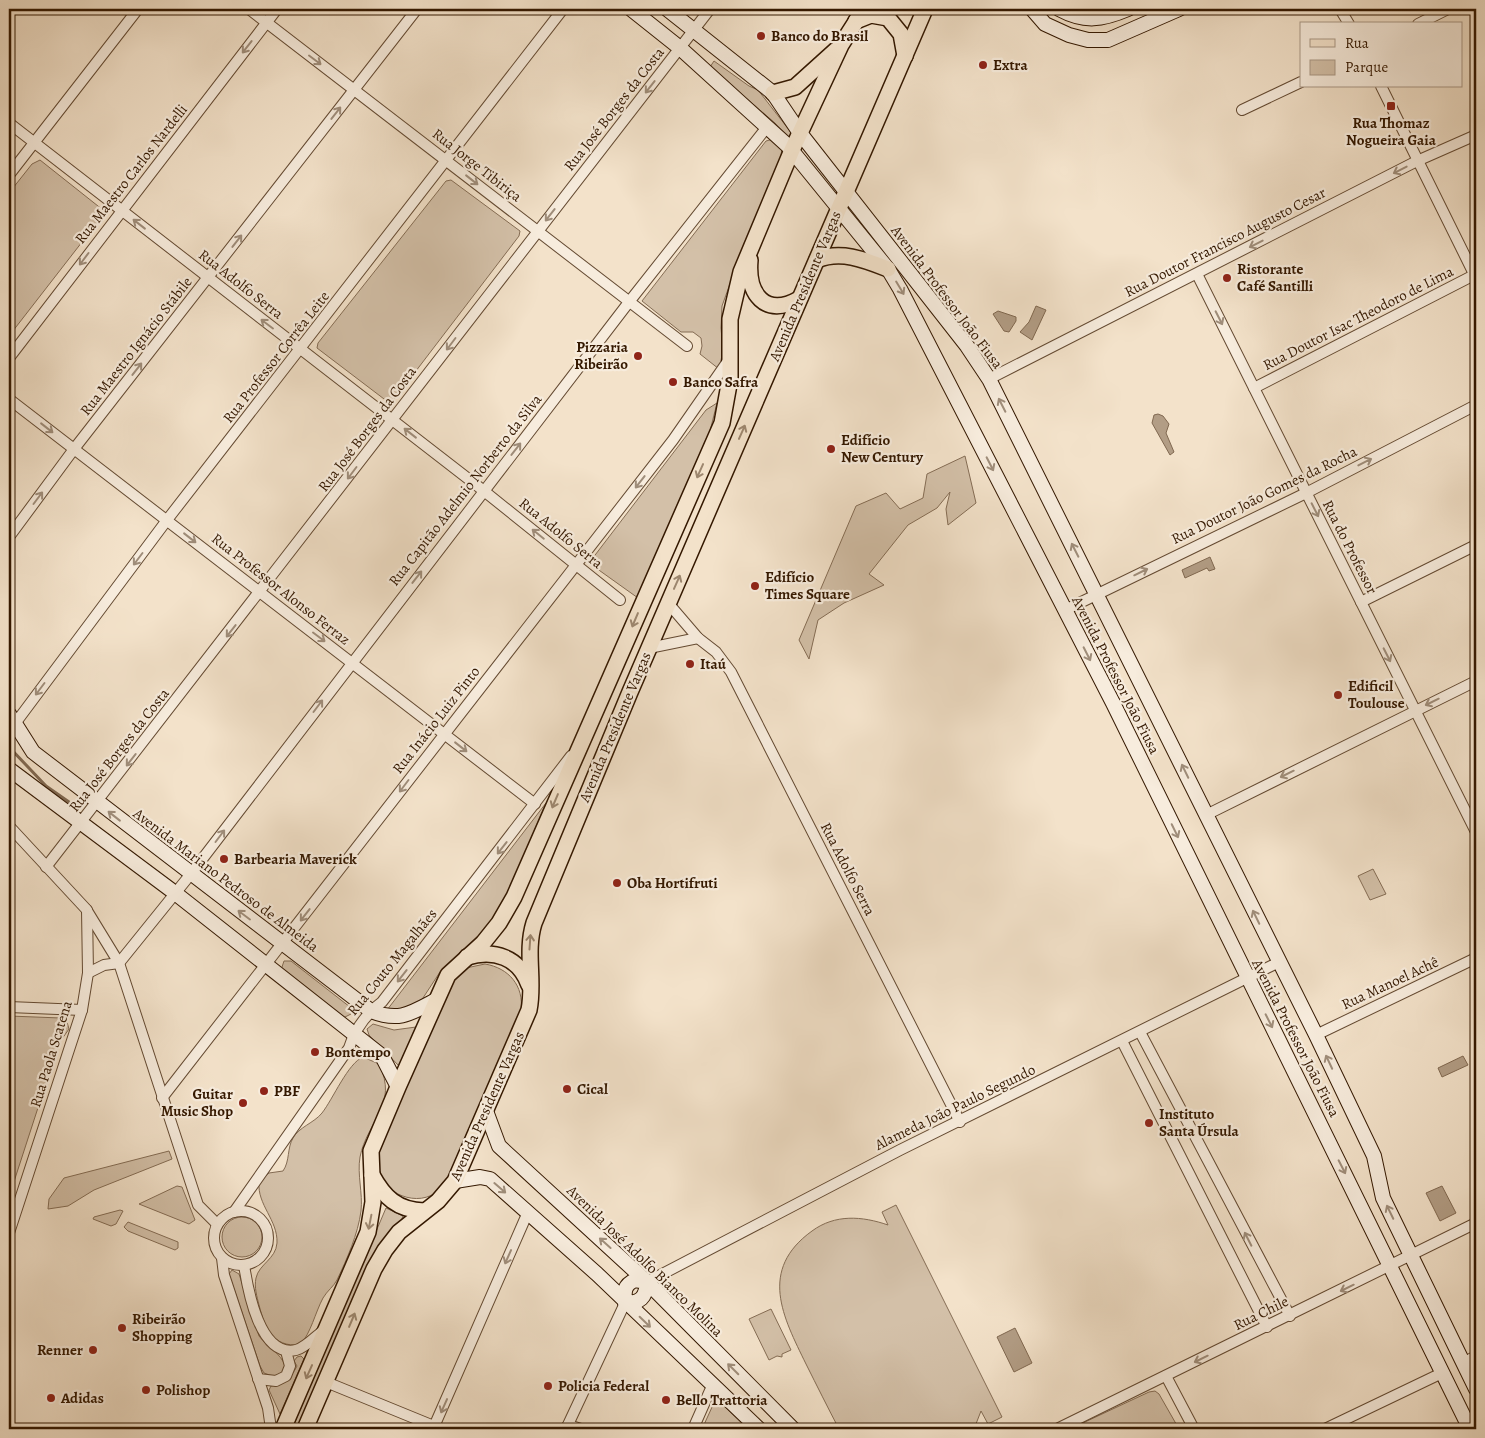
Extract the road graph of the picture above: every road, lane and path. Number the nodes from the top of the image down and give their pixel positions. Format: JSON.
{"nodes":[{"id":1,"x":138,"y":9,"type":"edge"},
{"id":2,"x":249,"y":9,"type":"edge"},
{"id":3,"x":277,"y":9,"type":"edge"},
{"id":4,"x":417,"y":9,"type":"edge"},
{"id":5,"x":563,"y":9,"type":"edge"},
{"id":6,"x":631,"y":9,"type":"edge"},
{"id":7,"x":710,"y":9,"type":"edge"},
{"id":8,"x":925,"y":9,"type":"edge"},
{"id":9,"x":1032,"y":9,"type":"edge"},
{"id":10,"x":1059,"y":9,"type":"edge"},
{"id":11,"x":1124,"y":9,"type":"edge"},
{"id":12,"x":1179,"y":9,"type":"edge"},
{"id":13,"x":1340,"y":9,"type":"edge"},
{"id":14,"x":1448,"y":9,"type":"edge"},
{"id":15,"x":671,"y":12,"type":"edge"},
{"id":16,"x":860,"y":15,"type":"edge"},
{"id":17,"x":267,"y":22,"type":"junction"},
{"id":18,"x":1348,"y":22,"type":"edge"},
{"id":19,"x":1422,"y":22,"type":"edge"},
{"id":20,"x":693,"y":31,"type":"junction"},
{"id":21,"x":662,"y":33,"type":"junction"},
{"id":22,"x":840,"y":45,"type":"junction"},
{"id":23,"x":680,"y":48,"type":"junction"},
{"id":24,"x":905,"y":56,"type":"junction"},
{"id":25,"x":1300,"y":82,"type":"edge"},
{"id":26,"x":1383,"y":88,"type":"edge"},
{"id":27,"x":354,"y":89,"type":"junction"},
{"id":28,"x":773,"y":93,"type":"junction"},
{"id":29,"x":1242,"y":110,"type":"dead end"},
{"id":30,"x":9,"y":123,"type":"edge"},
{"id":31,"x":767,"y":127,"type":"junction"},
{"id":32,"x":800,"y":133,"type":"junction"},
{"id":33,"x":1476,"y":135,"type":"edge"},
{"id":34,"x":34,"y":142,"type":"junction"},
{"id":35,"x":792,"y":150,"type":"junction"},
{"id":36,"x":447,"y":160,"type":"junction"},
{"id":37,"x":1417,"y":161,"type":"junction"},
{"id":38,"x":9,"y":175,"type":"edge"},
{"id":39,"x":846,"y":191,"type":"junction"},
{"id":40,"x":839,"y":207,"type":"junction"},
{"id":41,"x":121,"y":210,"type":"junction"},
{"id":42,"x":537,"y":232,"type":"junction"},
{"id":43,"x":750,"y":251,"type":"junction"},
{"id":44,"x":816,"y":260,"type":"junction"},
{"id":45,"x":888,"y":269,"type":"junction"},
{"id":46,"x":1197,"y":274,"type":"junction"},
{"id":47,"x":1476,"y":276,"type":"edge"},
{"id":48,"x":208,"y":278,"type":"junction"},
{"id":49,"x":800,"y":298,"type":"junction"},
{"id":50,"x":629,"y":302,"type":"junction"},
{"id":51,"x":687,"y":346,"type":"dead end"},
{"id":52,"x":301,"y":350,"type":"junction"},
{"id":53,"x":9,"y":358,"type":"edge"},
{"id":54,"x":730,"y":358,"type":"junction"},
{"id":55,"x":988,"y":379,"type":"junction"},
{"id":56,"x":1254,"y":388,"type":"junction"},
{"id":57,"x":9,"y":399,"type":"edge"},
{"id":58,"x":1476,"y":405,"type":"edge"},
{"id":59,"x":393,"y":420,"type":"junction"},
{"id":60,"x":74,"y":449,"type":"junction"},
{"id":61,"x":484,"y":491,"type":"junction"},
{"id":62,"x":1306,"y":493,"type":"junction"},
{"id":63,"x":167,"y":520,"type":"junction"},
{"id":64,"x":9,"y":537,"type":"edge"},
{"id":65,"x":1476,"y":545,"type":"edge"},
{"id":66,"x":576,"y":564,"type":"junction"},
{"id":67,"x":260,"y":593,"type":"junction"},
{"id":68,"x":1097,"y":593,"type":"junction"},
{"id":69,"x":620,"y":600,"type":"dead end"},
{"id":70,"x":1361,"y":602,"type":"junction"},
{"id":71,"x":668,"y":603,"type":"junction"},
{"id":72,"x":1065,"y":610,"type":"junction"},
{"id":73,"x":698,"y":638,"type":"junction"},
{"id":74,"x":649,"y":648,"type":"junction"},
{"id":75,"x":351,"y":662,"type":"junction"},
{"id":76,"x":1476,"y":681,"type":"edge"},
{"id":77,"x":1415,"y":711,"type":"junction"},
{"id":78,"x":11,"y":719,"type":"edge"},
{"id":79,"x":444,"y":734,"type":"junction"},
{"id":80,"x":583,"y":739,"type":"junction"},
{"id":81,"x":9,"y":770,"type":"edge"},
{"id":82,"x":97,"y":803,"type":"junction"},
{"id":83,"x":535,"y":804,"type":"junction"},
{"id":84,"x":1206,"y":815,"type":"junction"},
{"id":85,"x":1473,"y":819,"type":"edge"},
{"id":86,"x":81,"y":824,"type":"junction"},
{"id":87,"x":9,"y":826,"type":"edge"},
{"id":88,"x":1476,"y":832,"type":"edge"},
{"id":89,"x":46,"y":867,"type":"junction"},
{"id":90,"x":190,"y":875,"type":"junction"},
{"id":91,"x":175,"y":894,"type":"junction"},
{"id":92,"x":86,"y":909,"type":"junction"},
{"id":93,"x":283,"y":944,"type":"junction"},
{"id":94,"x":467,"y":956,"type":"junction"},
{"id":95,"x":1476,"y":958,"type":"edge"},
{"id":96,"x":1279,"y":962,"type":"junction"},
{"id":97,"x":119,"y":963,"type":"junction"},
{"id":98,"x":266,"y":966,"type":"junction"},
{"id":99,"x":88,"y":973,"type":"junction"},
{"id":100,"x":1247,"y":978,"type":"junction"},
{"id":101,"x":532,"y":991,"type":"junction"},
{"id":102,"x":436,"y":1000,"type":"junction"},
{"id":103,"x":9,"y":1006,"type":"edge"},
{"id":104,"x":82,"y":1010,"type":"junction"},
{"id":105,"x":371,"y":1011,"type":"junction"},
{"id":106,"x":1140,"y":1032,"type":"junction"},
{"id":107,"x":354,"y":1034,"type":"junction"},
{"id":108,"x":1316,"y":1035,"type":"junction"},
{"id":109,"x":1122,"y":1041,"type":"junction"},
{"id":110,"x":398,"y":1087,"type":"junction"},
{"id":111,"x":162,"y":1098,"type":"junction"},
{"id":112,"x":486,"y":1111,"type":"junction"},
{"id":113,"x":960,"y":1122,"type":"junction"},
{"id":114,"x":371,"y":1173,"type":"junction"},
{"id":115,"x":455,"y":1181,"type":"junction"},
{"id":116,"x":424,"y":1211,"type":"junction"},
{"id":117,"x":234,"y":1212,"type":"junction"},
{"id":118,"x":528,"y":1212,"type":"junction"},
{"id":119,"x":1476,"y":1223,"type":"edge"},
{"id":120,"x":217,"y":1224,"type":"junction"},
{"id":121,"x":9,"y":1231,"type":"edge"},
{"id":122,"x":1411,"y":1256,"type":"junction"},
{"id":123,"x":222,"y":1258,"type":"junction"},
{"id":124,"x":244,"y":1265,"type":"junction"},
{"id":125,"x":1390,"y":1266,"type":"junction"},
{"id":126,"x":647,"y":1282,"type":"junction"},
{"id":127,"x":625,"y":1303,"type":"junction"},
{"id":128,"x":1290,"y":1316,"type":"junction"},
{"id":129,"x":329,"y":1326,"type":"junction"},
{"id":130,"x":1266,"y":1327,"type":"junction"},
{"id":131,"x":286,"y":1351,"type":"junction"},
{"id":132,"x":1476,"y":1356,"type":"edge"},
{"id":133,"x":1462,"y":1362,"type":"junction"},
{"id":134,"x":1442,"y":1373,"type":"junction"},
{"id":135,"x":1166,"y":1376,"type":"junction"},
{"id":136,"x":258,"y":1378,"type":"junction"},
{"id":137,"x":326,"y":1382,"type":"junction"},
{"id":138,"x":712,"y":1386,"type":"junction"},
{"id":139,"x":1476,"y":1389,"type":"edge"},
{"id":140,"x":567,"y":1427,"type":"edge"},
{"id":141,"x":436,"y":1428,"type":"edge"},
{"id":142,"x":271,"y":1429,"type":"edge"},
{"id":143,"x":283,"y":1429,"type":"edge"},
{"id":144,"x":304,"y":1429,"type":"edge"},
{"id":145,"x":581,"y":1429,"type":"edge"},
{"id":146,"x":693,"y":1429,"type":"edge"},
{"id":147,"x":759,"y":1429,"type":"edge"},
{"id":148,"x":792,"y":1429,"type":"edge"},
{"id":149,"x":1057,"y":1429,"type":"edge"},
{"id":150,"x":1194,"y":1429,"type":"edge"},
{"id":151,"x":1326,"y":1429,"type":"edge"},
{"id":152,"x":1470,"y":1429,"type":"edge"}],
"edges":[{"from":1,"to":34,"type":"street"},
{"from":2,"to":17,"type":"street","name":"Rua Jorge Tibiriça"},
{"from":3,"to":17,"type":"street","name":"Rua Maestro Carlos Nardelli"},
{"from":4,"to":27,"type":"street","name":"Rua Maestro Ignácio Stábile"},
{"from":5,"to":36,"type":"street","name":"Rua Professor Corrêa Leite"},
{"from":6,"to":21,"type":"main road","name":"Avenida Professor João Fiusa"},
{"from":7,"to":20,"type":"street","name":"Rua José Borges da Costa"},
{"from":8,"to":24,"type":"main road","name":"Avenida Presidente Vargas"},
{"from":9,"to":12,"type":"main road"},
{"from":10,"to":11,"type":"main road"},
{"from":13,"to":18,"type":"street"},
{"from":14,"to":19,"type":"street"},
{"from":15,"to":20,"type":"main road","name":"Avenida Professor João Fiusa"},
{"from":15,"to":21,"type":"main road"},
{"from":16,"to":22,"type":"main road","name":"Avenida Presidente Vargas"},
{"from":16,"to":24,"type":"main road"},
{"from":17,"to":27,"type":"street","name":"Rua Jorge Tibiriça","one_way":true},
{"from":17,"to":41,"type":"street","name":"Rua Maestro Carlos Nardelli","one_way":true},
{"from":20,"to":23,"type":"street","name":"Rua José Borges da Costa"},
{"from":20,"to":28,"type":"main road","name":"Avenida Professor João Fiusa"},
{"from":21,"to":23,"type":"main road","name":"Avenida Professor João Fiusa"},
{"from":22,"to":28,"type":"main road"},
{"from":22,"to":32,"type":"main road","name":"Avenida Presidente Vargas"},
{"from":23,"to":31,"type":"main road","name":"Avenida Professor João Fiusa"},
{"from":23,"to":42,"type":"street","name":"Rua José Borges da Costa","one_way":true},
{"from":24,"to":39,"type":"main road","name":"Avenida Presidente Vargas"},
{"from":25,"to":29,"type":"street"},
{"from":26,"to":37,"type":"street"},
{"from":27,"to":36,"type":"street","name":"Rua Jorge Tibiriça"},
{"from":48,"to":27,"type":"street","name":"Rua Maestro Ignácio Stábile","one_way":true},
{"from":28,"to":32,"type":"main road","name":"Avenida Professor João Fiusa"},
{"from":30,"to":34,"type":"street","name":"Rua Adolfo Serra"},
{"from":31,"to":35,"type":"main road","name":"Avenida Professor João Fiusa"},
{"from":31,"to":50,"type":"street","name":"Rua Capitão Adelmio Norberto da Silva"},
{"from":32,"to":35,"type":"main road","name":"Avenida Presidente Vargas"},
{"from":32,"to":39,"type":"main road","name":"Avenida Professor João Fiusa"},
{"from":33,"to":37,"type":"street","name":"Rua Doutor Francisco Augusto Cesar"},
{"from":34,"to":38,"type":"street"},
{"from":34,"to":41,"type":"street","name":"Rua Adolfo Serra"},
{"from":35,"to":40,"type":"main road","name":"Avenida Professor João Fiusa"},
{"from":35,"to":43,"type":"main road","name":"Avenida Presidente Vargas"},
{"from":36,"to":42,"type":"street","name":"Rua Jorge Tibiriça","one_way":true},
{"from":36,"to":52,"type":"street","name":"Rua Professor Corrêa Leite"},
{"from":37,"to":46,"type":"street","name":"Rua Doutor Francisco Augusto Cesar","one_way":true},
{"from":37,"to":47,"type":"street"},
{"from":39,"to":40,"type":"main road","name":"Avenida Presidente Vargas"},
{"from":39,"to":55,"type":"main road","name":"Avenida Professor João Fiusa"},
{"from":40,"to":44,"type":"main road","name":"Avenida Presidente Vargas"},
{"from":40,"to":45,"type":"main road","name":"Avenida Professor João Fiusa"},
{"from":48,"to":41,"type":"street","name":"Rua Adolfo Serra","one_way":true},
{"from":41,"to":53,"type":"street","name":"Rua Maestro Carlos Nardelli","one_way":true},
{"from":42,"to":50,"type":"street","name":"Rua Jorge Tibiriça"},
{"from":42,"to":59,"type":"street","name":"Rua José Borges da Costa","one_way":true},
{"from":43,"to":49,"type":"main road"},
{"from":43,"to":54,"type":"main road","name":"Avenida Presidente Vargas"},
{"from":44,"to":45,"type":"main road"},
{"from":44,"to":49,"type":"main road","name":"Avenida Presidente Vargas"},
{"from":45,"to":72,"type":"main road","name":"Avenida Professor João Fiusa","one_way":true},
{"from":46,"to":55,"type":"street","name":"Rua Doutor Francisco Augusto Cesar"},
{"from":46,"to":56,"type":"street","name":"Rua do Professor","one_way":true},
{"from":47,"to":56,"type":"street","name":"Rua Doutor Isac Theodoro de Lima"},
{"from":52,"to":48,"type":"street","name":"Rua Adolfo Serra","one_way":true},
{"from":60,"to":48,"type":"street","name":"Rua Maestro Ignácio Stábile","one_way":true},
{"from":71,"to":49,"type":"main road","name":"Avenida Presidente Vargas","one_way":true},
{"from":50,"to":51,"type":"street","name":"Rua Jorge Tibiriça"},
{"from":61,"to":50,"type":"street","name":"Rua Capitão Adelmio Norberto da Silva","one_way":true},
{"from":52,"to":59,"type":"street","name":"Rua Adolfo Serra"},
{"from":52,"to":63,"type":"street","name":"Rua Professor Corrêa Leite"},
{"from":54,"to":66,"type":"street","name":"Rua Inácio Luiz Pinto","one_way":true},
{"from":54,"to":80,"type":"main road","name":"Avenida Presidente Vargas","one_way":true},
{"from":68,"to":55,"type":"main road","name":"Avenida Professor João Fiusa","one_way":true},
{"from":56,"to":62,"type":"street","name":"Rua do Professor"},
{"from":57,"to":60,"type":"street","name":"Rua Professor Alonso Ferraz","one_way":true},
{"from":62,"to":58,"type":"street","name":"Rua Doutor João Gomes da Rocha","one_way":true},
{"from":61,"to":59,"type":"street","name":"Rua Adolfo Serra","one_way":true},
{"from":59,"to":67,"type":"street","name":"Rua José Borges da Costa","one_way":true},
{"from":60,"to":63,"type":"street","name":"Rua Professor Alonso Ferraz"},
{"from":64,"to":60,"type":"street","name":"Rua Maestro Ignácio Stábile","one_way":true},
{"from":66,"to":61,"type":"street","name":"Rua Adolfo Serra","one_way":true},
{"from":75,"to":61,"type":"street","name":"Rua Capitão Adelmio Norberto da Silva","one_way":true},
{"from":68,"to":62,"type":"street","name":"Rua Doutor João Gomes da Rocha","one_way":true},
{"from":62,"to":70,"type":"street","name":"Rua do Professor","one_way":true},
{"from":63,"to":67,"type":"street","name":"Rua Professor Alonso Ferraz","one_way":true},
{"from":63,"to":78,"type":"street","name":"Rua Professor Corrêa Leite","one_way":true},
{"from":65,"to":70,"type":"street"},
{"from":66,"to":69,"type":"street","name":"Rua Adolfo Serra"},
{"from":66,"to":79,"type":"street","name":"Rua Inácio Luiz Pinto"},
{"from":67,"to":75,"type":"street","name":"Rua Professor Alonso Ferraz","one_way":true},
{"from":67,"to":82,"type":"street","name":"Rua José Borges da Costa","one_way":true},
{"from":68,"to":72,"type":"street","name":"Rua Doutor João Gomes da Rocha"},
{"from":84,"to":68,"type":"main road","name":"Avenida Professor João Fiusa","one_way":true},
{"from":70,"to":77,"type":"street","name":"Rua do Professor","one_way":true},
{"from":71,"to":73,"type":"street","name":"Rua Adolfo Serra"},
{"from":71,"to":74,"type":"main road","name":"Avenida Presidente Vargas"},
{"from":72,"to":100,"type":"main road","name":"Avenida Professor João Fiusa","one_way":true},
{"from":73,"to":74,"type":"street"},
{"from":73,"to":113,"type":"street","name":"Rua Adolfo Serra"},
{"from":101,"to":74,"type":"main road","name":"Avenida Presidente Vargas","one_way":true},
{"from":75,"to":79,"type":"street","name":"Rua Professor Alonso Ferraz"},
{"from":90,"to":75,"type":"street","name":"Rua Capitão Adelmio Norberto da Silva","one_way":true},
{"from":76,"to":77,"type":"street","one_way":true},
{"from":77,"to":84,"type":"street","one_way":true},
{"from":77,"to":85,"type":"street","name":"Rua do Professor"},
{"from":78,"to":82,"type":"main road","name":"Avenida Mariano Pedroso de Almeida"},
{"from":79,"to":83,"type":"street","name":"Rua Professor Alonso Ferraz","one_way":true},
{"from":79,"to":93,"type":"street","name":"Rua Inácio Luiz Pinto","one_way":true},
{"from":80,"to":83,"type":"street","name":"Rua Couto Magalhães"},
{"from":80,"to":94,"type":"main road","name":"Avenida Presidente Vargas","one_way":true},
{"from":81,"to":86,"type":"main road"},
{"from":82,"to":86,"type":"street","name":"Rua José Borges da Costa"},
{"from":90,"to":82,"type":"main road","name":"Avenida Mariano Pedroso de Almeida","one_way":true},
{"from":83,"to":105,"type":"street","name":"Rua Couto Magalhães","one_way":true},
{"from":96,"to":84,"type":"main road","name":"Avenida Professor João Fiusa","one_way":true},
{"from":85,"to":88,"type":"street","name":"Rua do Professor"},
{"from":86,"to":89,"type":"street","name":"Rua José Borges da Costa"},
{"from":86,"to":91,"type":"main road"},
{"from":87,"to":89,"type":"street"},
{"from":89,"to":92,"type":"street"},
{"from":90,"to":91,"type":"street","name":"Rua Capitão Adelmio Norberto da Silva"},
{"from":93,"to":90,"type":"main road","name":"Avenida Mariano Pedroso de Almeida","one_way":true},
{"from":91,"to":97,"type":"street","name":"Rua Capitão Adelmio Norberto da Silva"},
{"from":91,"to":98,"type":"main road"},
{"from":92,"to":97,"type":"street"},
{"from":92,"to":99,"type":"street","name":"Rua Paola Scatena"},
{"from":93,"to":98,"type":"street","name":"Rua Inácio Luiz Pinto"},
{"from":93,"to":105,"type":"main road","name":"Avenida Mariano Pedroso de Almeida"},
{"from":94,"to":101,"type":"main road"},
{"from":94,"to":102,"type":"main road","name":"Avenida Presidente Vargas"},
{"from":95,"to":108,"type":"street","name":"Rua Manoel Achê"},
{"from":96,"to":100,"type":"street","name":"Alameda João Paulo Segundo"},
{"from":96,"to":108,"type":"main road","name":"Avenida Professor João Fiusa"},
{"from":97,"to":99,"type":"street"},
{"from":97,"to":111,"type":"street"},
{"from":98,"to":107,"type":"main road"},
{"from":98,"to":111,"type":"street","name":"Rua Inácio Luiz Pinto"},
{"from":99,"to":104,"type":"street","name":"Rua Paola Scatena"},
{"from":100,"to":106,"type":"street","name":"Alameda João Paulo Segundo"},
{"from":100,"to":125,"type":"main road","name":"Avenida Professor João Fiusa","one_way":true},
{"from":101,"to":112,"type":"main road","name":"Avenida Presidente Vargas"},
{"from":102,"to":105,"type":"main road","name":"Avenida Mariano Pedroso de Almeida"},
{"from":102,"to":110,"type":"main road","name":"Avenida Presidente Vargas"},
{"from":103,"to":104,"type":"street"},
{"from":104,"to":121,"type":"street","name":"Rua Paola Scatena"},
{"from":105,"to":107,"type":"street","name":"Rua Couto Magalhães"},
{"from":106,"to":109,"type":"street","name":"Alameda João Paulo Segundo"},
{"from":128,"to":106,"type":"street","one_way":true},
{"from":107,"to":110,"type":"main road"},
{"from":107,"to":117,"type":"street","name":"Rua Couto Magalhães"},
{"from":122,"to":108,"type":"main road","name":"Avenida Professor João Fiusa","one_way":true},
{"from":109,"to":113,"type":"street","name":"Alameda João Paulo Segundo"},
{"from":109,"to":130,"type":"street"},
{"from":110,"to":114,"type":"main road","name":"Avenida Presidente Vargas"},
{"from":111,"to":120,"type":"street"},
{"from":112,"to":115,"type":"main road","name":"Avenida Presidente Vargas"},
{"from":126,"to":112,"type":"main road","name":"Avenida José Adolfo Bianco Molina","one_way":true},
{"from":113,"to":126,"type":"street","name":"Alameda João Paulo Segundo"},
{"from":114,"to":116,"type":"main road"},
{"from":114,"to":129,"type":"main road","name":"Avenida Presidente Vargas","one_way":true},
{"from":115,"to":116,"type":"main road","name":"Avenida Presidente Vargas"},
{"from":115,"to":118,"type":"main road","one_way":true},
{"from":137,"to":116,"type":"main road","name":"Avenida Presidente Vargas","one_way":true},
{"from":117,"to":120,"type":"street"},
{"from":117,"to":124,"type":"street"},
{"from":118,"to":127,"type":"main road"},
{"from":118,"to":141,"type":"street","one_way":true},
{"from":119,"to":122,"type":"street","name":"Rua Chile"},
{"from":120,"to":123,"type":"street"},
{"from":122,"to":125,"type":"street","name":"Rua Chile"},
{"from":122,"to":133,"type":"main road","name":"Avenida Professor João Fiusa"},
{"from":123,"to":124,"type":"street"},
{"from":123,"to":136,"type":"street"},
{"from":124,"to":131,"type":"street"},
{"from":125,"to":128,"type":"street","name":"Rua Chile","one_way":true},
{"from":125,"to":134,"type":"main road","name":"Avenida Professor João Fiusa"},
{"from":126,"to":127,"type":"main road"},
{"from":126,"to":127,"type":"main road"},
{"from":148,"to":126,"type":"main road","name":"Avenida José Adolfo Bianco Molina","one_way":true},
{"from":127,"to":138,"type":"main road","one_way":true},
{"from":127,"to":140,"type":"street"},
{"from":128,"to":130,"type":"street","name":"Rua Chile"},
{"from":129,"to":131,"type":"street"},
{"from":129,"to":143,"type":"main road","name":"Avenida Presidente Vargas","one_way":true},
{"from":130,"to":135,"type":"street","name":"Rua Chile","one_way":true},
{"from":131,"to":136,"type":"street"},
{"from":132,"to":133,"type":"street"},
{"from":133,"to":139,"type":"main road","name":"Avenida Professor João Fiusa"},
{"from":134,"to":151,"type":"street"},
{"from":134,"to":152,"type":"main road","name":"Avenida Professor João Fiusa"},
{"from":135,"to":149,"type":"street","name":"Rua Chile"},
{"from":135,"to":150,"type":"street"},
{"from":136,"to":142,"type":"street"},
{"from":137,"to":141,"type":"street"},
{"from":137,"to":144,"type":"main road","name":"Avenida Presidente Vargas"},
{"from":138,"to":146,"type":"street"},
{"from":138,"to":147,"type":"main road"},
{"from":140,"to":145,"type":"street"}]}
